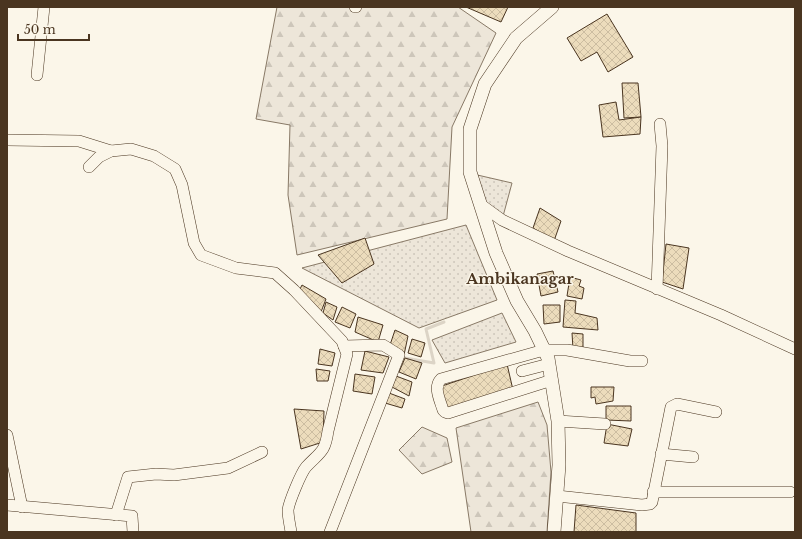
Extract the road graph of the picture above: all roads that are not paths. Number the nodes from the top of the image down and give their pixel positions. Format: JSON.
{"nodes":[{"id":1,"x":44,"y":7,"type":"edge"},
{"id":2,"x":545,"y":9,"type":"edge"},
{"id":3,"x":37,"y":75,"type":"dead end"},
{"id":4,"x":660,"y":124,"type":"dead end"},
{"id":5,"x":7,"y":140,"type":"edge"},
{"id":6,"x":111,"y":151,"type":"junction"},
{"id":7,"x":89,"y":167,"type":"dead end"},
{"id":8,"x":480,"y":204,"type":"junction"},
{"id":9,"x":657,"y":289,"type":"junction"},
{"id":10,"x":344,"y":346,"type":"junction"},
{"id":11,"x":795,"y":349,"type":"edge"},
{"id":12,"x":544,"y":350,"type":"junction"},
{"id":13,"x":642,"y":361,"type":"dead end"},
{"id":14,"x":549,"y":364,"type":"junction"},
{"id":15,"x":522,"y":371,"type":"dead end"},
{"id":16,"x":552,"y":380,"type":"junction"},
{"id":17,"x":716,"y":412,"type":"dead end"},
{"id":18,"x":558,"y":421,"type":"junction"},
{"id":19,"x":605,"y":424,"type":"dead end"},
{"id":20,"x":7,"y":435,"type":"edge"},
{"id":21,"x":262,"y":452,"type":"dead end"},
{"id":22,"x":661,"y":454,"type":"junction"},
{"id":23,"x":694,"y":457,"type":"dead end"},
{"id":24,"x":654,"y":492,"type":"junction"},
{"id":25,"x":790,"y":492,"type":"dead end"},
{"id":26,"x":557,"y":496,"type":"junction"},
{"id":27,"x":7,"y":505,"type":"edge"},
{"id":28,"x":22,"y":507,"type":"junction"},
{"id":29,"x":116,"y":515,"type":"junction"},
{"id":30,"x":133,"y":532,"type":"edge"},
{"id":31,"x":291,"y":532,"type":"edge"},
{"id":32,"x":330,"y":532,"type":"edge"},
{"id":33,"x":554,"y":532,"type":"edge"}],
"edges":[{"from":1,"to":3,"type":"street"},
{"from":2,"to":8,"type":"main road"},
{"from":4,"to":9,"type":"street"},
{"from":5,"to":6,"type":"street"},
{"from":6,"to":7,"type":"street"},
{"from":6,"to":10,"type":"street"},
{"from":8,"to":9,"type":"street"},
{"from":8,"to":12,"type":"main road"},
{"from":9,"to":11,"type":"street"},
{"from":10,"to":31,"type":"street"},
{"from":10,"to":32,"type":"street"},
{"from":12,"to":13,"type":"street"},
{"from":12,"to":14,"type":"main road"},
{"from":12,"to":16,"type":"street"},
{"from":14,"to":15,"type":"street"},
{"from":14,"to":16,"type":"main road"},
{"from":16,"to":18,"type":"main road"},
{"from":17,"to":22,"type":"street"},
{"from":18,"to":19,"type":"street"},
{"from":18,"to":26,"type":"main road"},
{"from":20,"to":28,"type":"street"},
{"from":21,"to":29,"type":"street"},
{"from":22,"to":23,"type":"street"},
{"from":22,"to":24,"type":"street"},
{"from":24,"to":25,"type":"street"},
{"from":24,"to":26,"type":"street"},
{"from":26,"to":33,"type":"main road"},
{"from":27,"to":28,"type":"street"},
{"from":28,"to":29,"type":"street"},
{"from":29,"to":30,"type":"street"}]}
